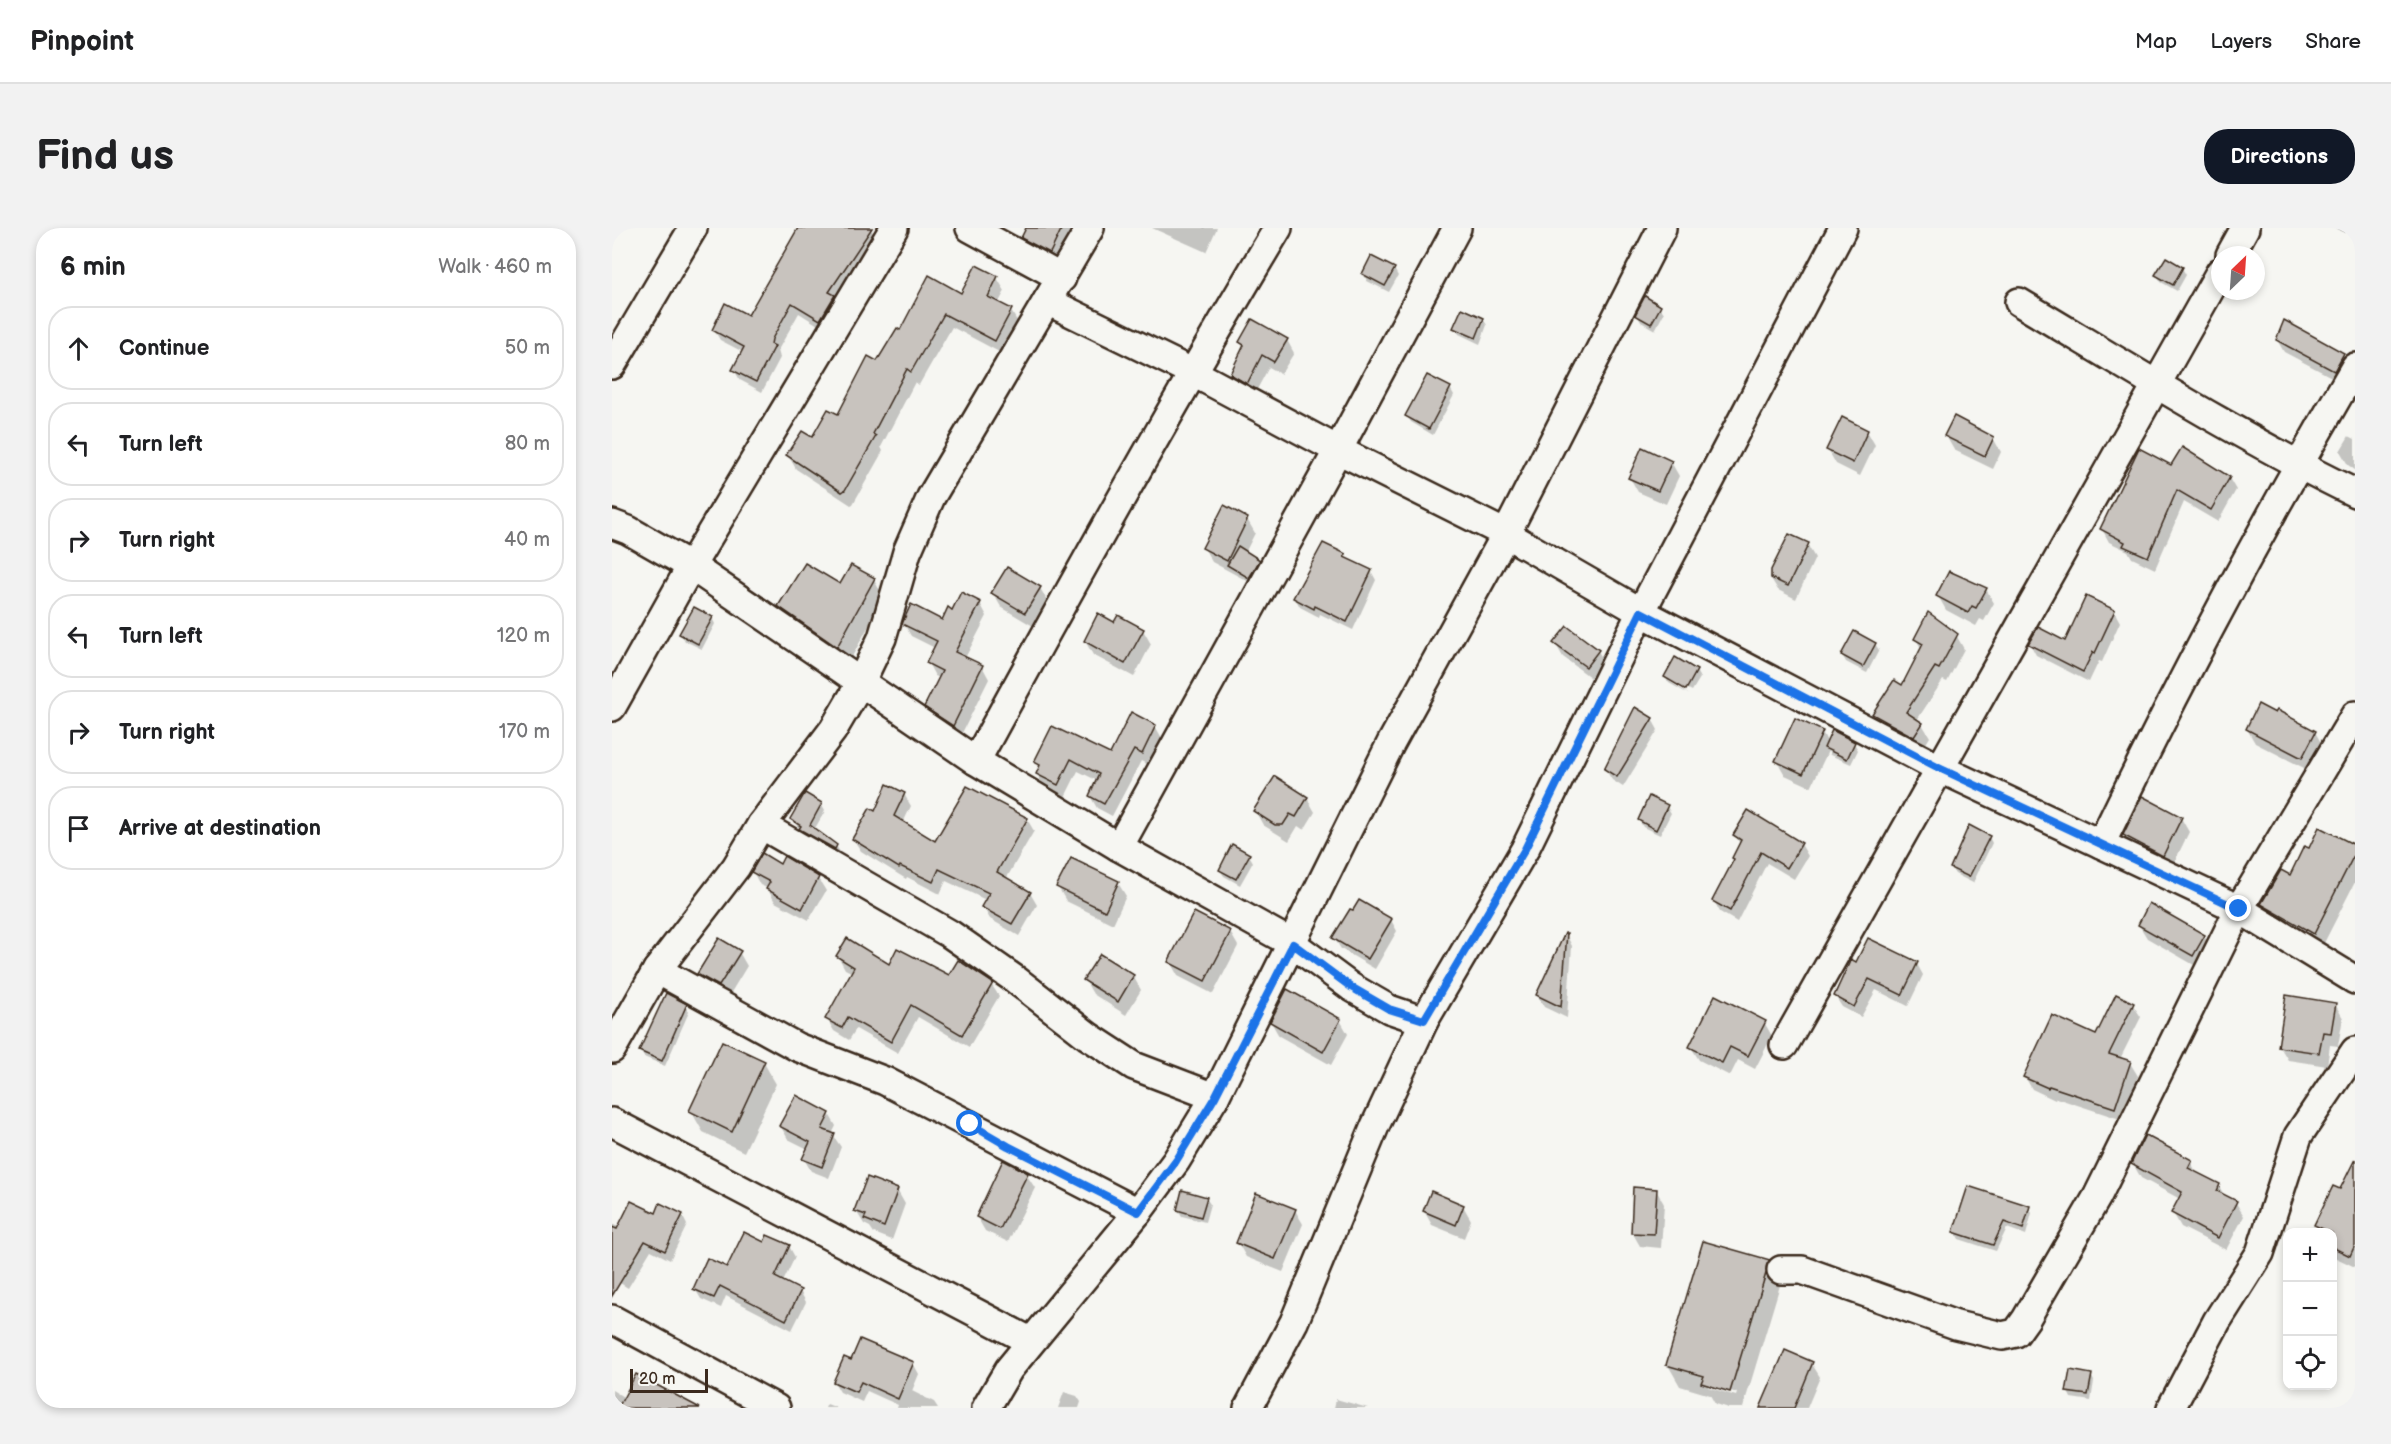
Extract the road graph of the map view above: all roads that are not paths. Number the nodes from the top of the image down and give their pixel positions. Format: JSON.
{"nodes":[{"id":1,"x":693,"y":228,"type":"edge"},
{"id":2,"x":894,"y":228,"type":"edge"},
{"id":3,"x":970,"y":228,"type":"edge"},
{"id":4,"x":1090,"y":228,"type":"edge"},
{"id":5,"x":1278,"y":228,"type":"edge"},
{"id":6,"x":1456,"y":228,"type":"edge"},
{"id":7,"x":1662,"y":228,"type":"edge"},
{"id":8,"x":1843,"y":228,"type":"edge"},
{"id":9,"x":2245,"y":228,"type":"edge"},
{"id":10,"x":2235,"y":246,"type":"edge"},
{"id":11,"x":1062,"y":278,"type":"junction"},
{"id":12,"x":2211,"y":288,"type":"edge"},
{"id":13,"x":1047,"y":301,"type":"junction"},
{"id":14,"x":2019,"y":302,"type":"dead end"},
{"id":15,"x":612,"y":365,"type":"edge"},
{"id":16,"x":2355,"y":367,"type":"edge"},
{"id":17,"x":1192,"y":372,"type":"junction"},
{"id":18,"x":2158,"y":385,"type":"junction"},
{"id":19,"x":1338,"y":450,"type":"junction"},
{"id":20,"x":2298,"y":465,"type":"junction"},
{"id":21,"x":2355,"y":493,"type":"edge"},
{"id":22,"x":612,"y":524,"type":"edge"},
{"id":23,"x":1506,"y":534,"type":"junction"},
{"id":24,"x":691,"y":566,"type":"junction"},
{"id":25,"x":1641,"y":612,"type":"junction"},
{"id":26,"x":860,"y":684,"type":"junction"},
{"id":27,"x":612,"y":707,"type":"edge"},
{"id":28,"x":2355,"y":715,"type":"edge"},
{"id":29,"x":976,"y":761,"type":"junction"},
{"id":30,"x":1939,"y":768,"type":"junction"},
{"id":31,"x":761,"y":825,"type":"junction"},
{"id":32,"x":2101,"y":844,"type":"junction"},
{"id":33,"x":1119,"y":847,"type":"junction"},
{"id":34,"x":2239,"y":909,"type":"junction"},
{"id":35,"x":1293,"y":944,"type":"junction"},
{"id":36,"x":657,"y":970,"type":"junction"},
{"id":37,"x":2355,"y":980,"type":"edge"},
{"id":38,"x":1424,"y":1020,"type":"junction"},
{"id":39,"x":1784,"y":1045,"type":"dead end"},
{"id":40,"x":612,"y":1049,"type":"edge"},
{"id":41,"x":2355,"y":1051,"type":"edge"},
{"id":42,"x":1215,"y":1097,"type":"junction"},
{"id":43,"x":612,"y":1122,"type":"edge"},
{"id":44,"x":1138,"y":1212,"type":"junction"},
{"id":45,"x":1781,"y":1270,"type":"dead end"},
{"id":46,"x":612,"y":1319,"type":"edge"},
{"id":47,"x":1030,"y":1341,"type":"junction"},
{"id":48,"x":776,"y":1408,"type":"edge"},
{"id":49,"x":986,"y":1408,"type":"edge"},
{"id":50,"x":1248,"y":1408,"type":"edge"},
{"id":51,"x":2171,"y":1408,"type":"edge"}],
"edges":[{"from":1,"to":15,"type":"street"},
{"from":2,"to":24,"type":"street"},
{"from":3,"to":11,"type":"street"},
{"from":4,"to":11,"type":"street"},
{"from":5,"to":17,"type":"street"},
{"from":6,"to":19,"type":"street"},
{"from":7,"to":23,"type":"street"},
{"from":8,"to":25,"type":"street"},
{"from":9,"to":10,"type":"street"},
{"from":11,"to":13,"type":"street"},
{"from":12,"to":18,"type":"street"},
{"from":13,"to":17,"type":"street"},
{"from":13,"to":26,"type":"street"},
{"from":14,"to":18,"type":"street"},
{"from":16,"to":20,"type":"street"},
{"from":17,"to":19,"type":"street"},
{"from":17,"to":29,"type":"street"},
{"from":18,"to":20,"type":"street"},
{"from":18,"to":30,"type":"street"},
{"from":19,"to":23,"type":"street"},
{"from":19,"to":33,"type":"street"},
{"from":20,"to":21,"type":"street"},
{"from":20,"to":32,"type":"street"},
{"from":22,"to":24,"type":"street"},
{"from":23,"to":25,"type":"street"},
{"from":23,"to":35,"type":"street"},
{"from":24,"to":26,"type":"street"},
{"from":24,"to":27,"type":"street"},
{"from":25,"to":30,"type":"street"},
{"from":25,"to":38,"type":"street"},
{"from":26,"to":29,"type":"street"},
{"from":26,"to":31,"type":"street"},
{"from":28,"to":34,"type":"street"},
{"from":29,"to":33,"type":"street"},
{"from":30,"to":32,"type":"street"},
{"from":30,"to":39,"type":"street"},
{"from":31,"to":36,"type":"street"},
{"from":31,"to":42,"type":"street"},
{"from":32,"to":34,"type":"street"},
{"from":33,"to":35,"type":"street"},
{"from":34,"to":37,"type":"street"},
{"from":34,"to":45,"type":"street"},
{"from":35,"to":38,"type":"street"},
{"from":35,"to":42,"type":"street"},
{"from":36,"to":40,"type":"street"},
{"from":36,"to":44,"type":"street"},
{"from":38,"to":50,"type":"street"},
{"from":41,"to":51,"type":"street"},
{"from":42,"to":44,"type":"street"},
{"from":43,"to":47,"type":"street"},
{"from":44,"to":47,"type":"street"},
{"from":46,"to":48,"type":"street"},
{"from":47,"to":49,"type":"street"}]}
